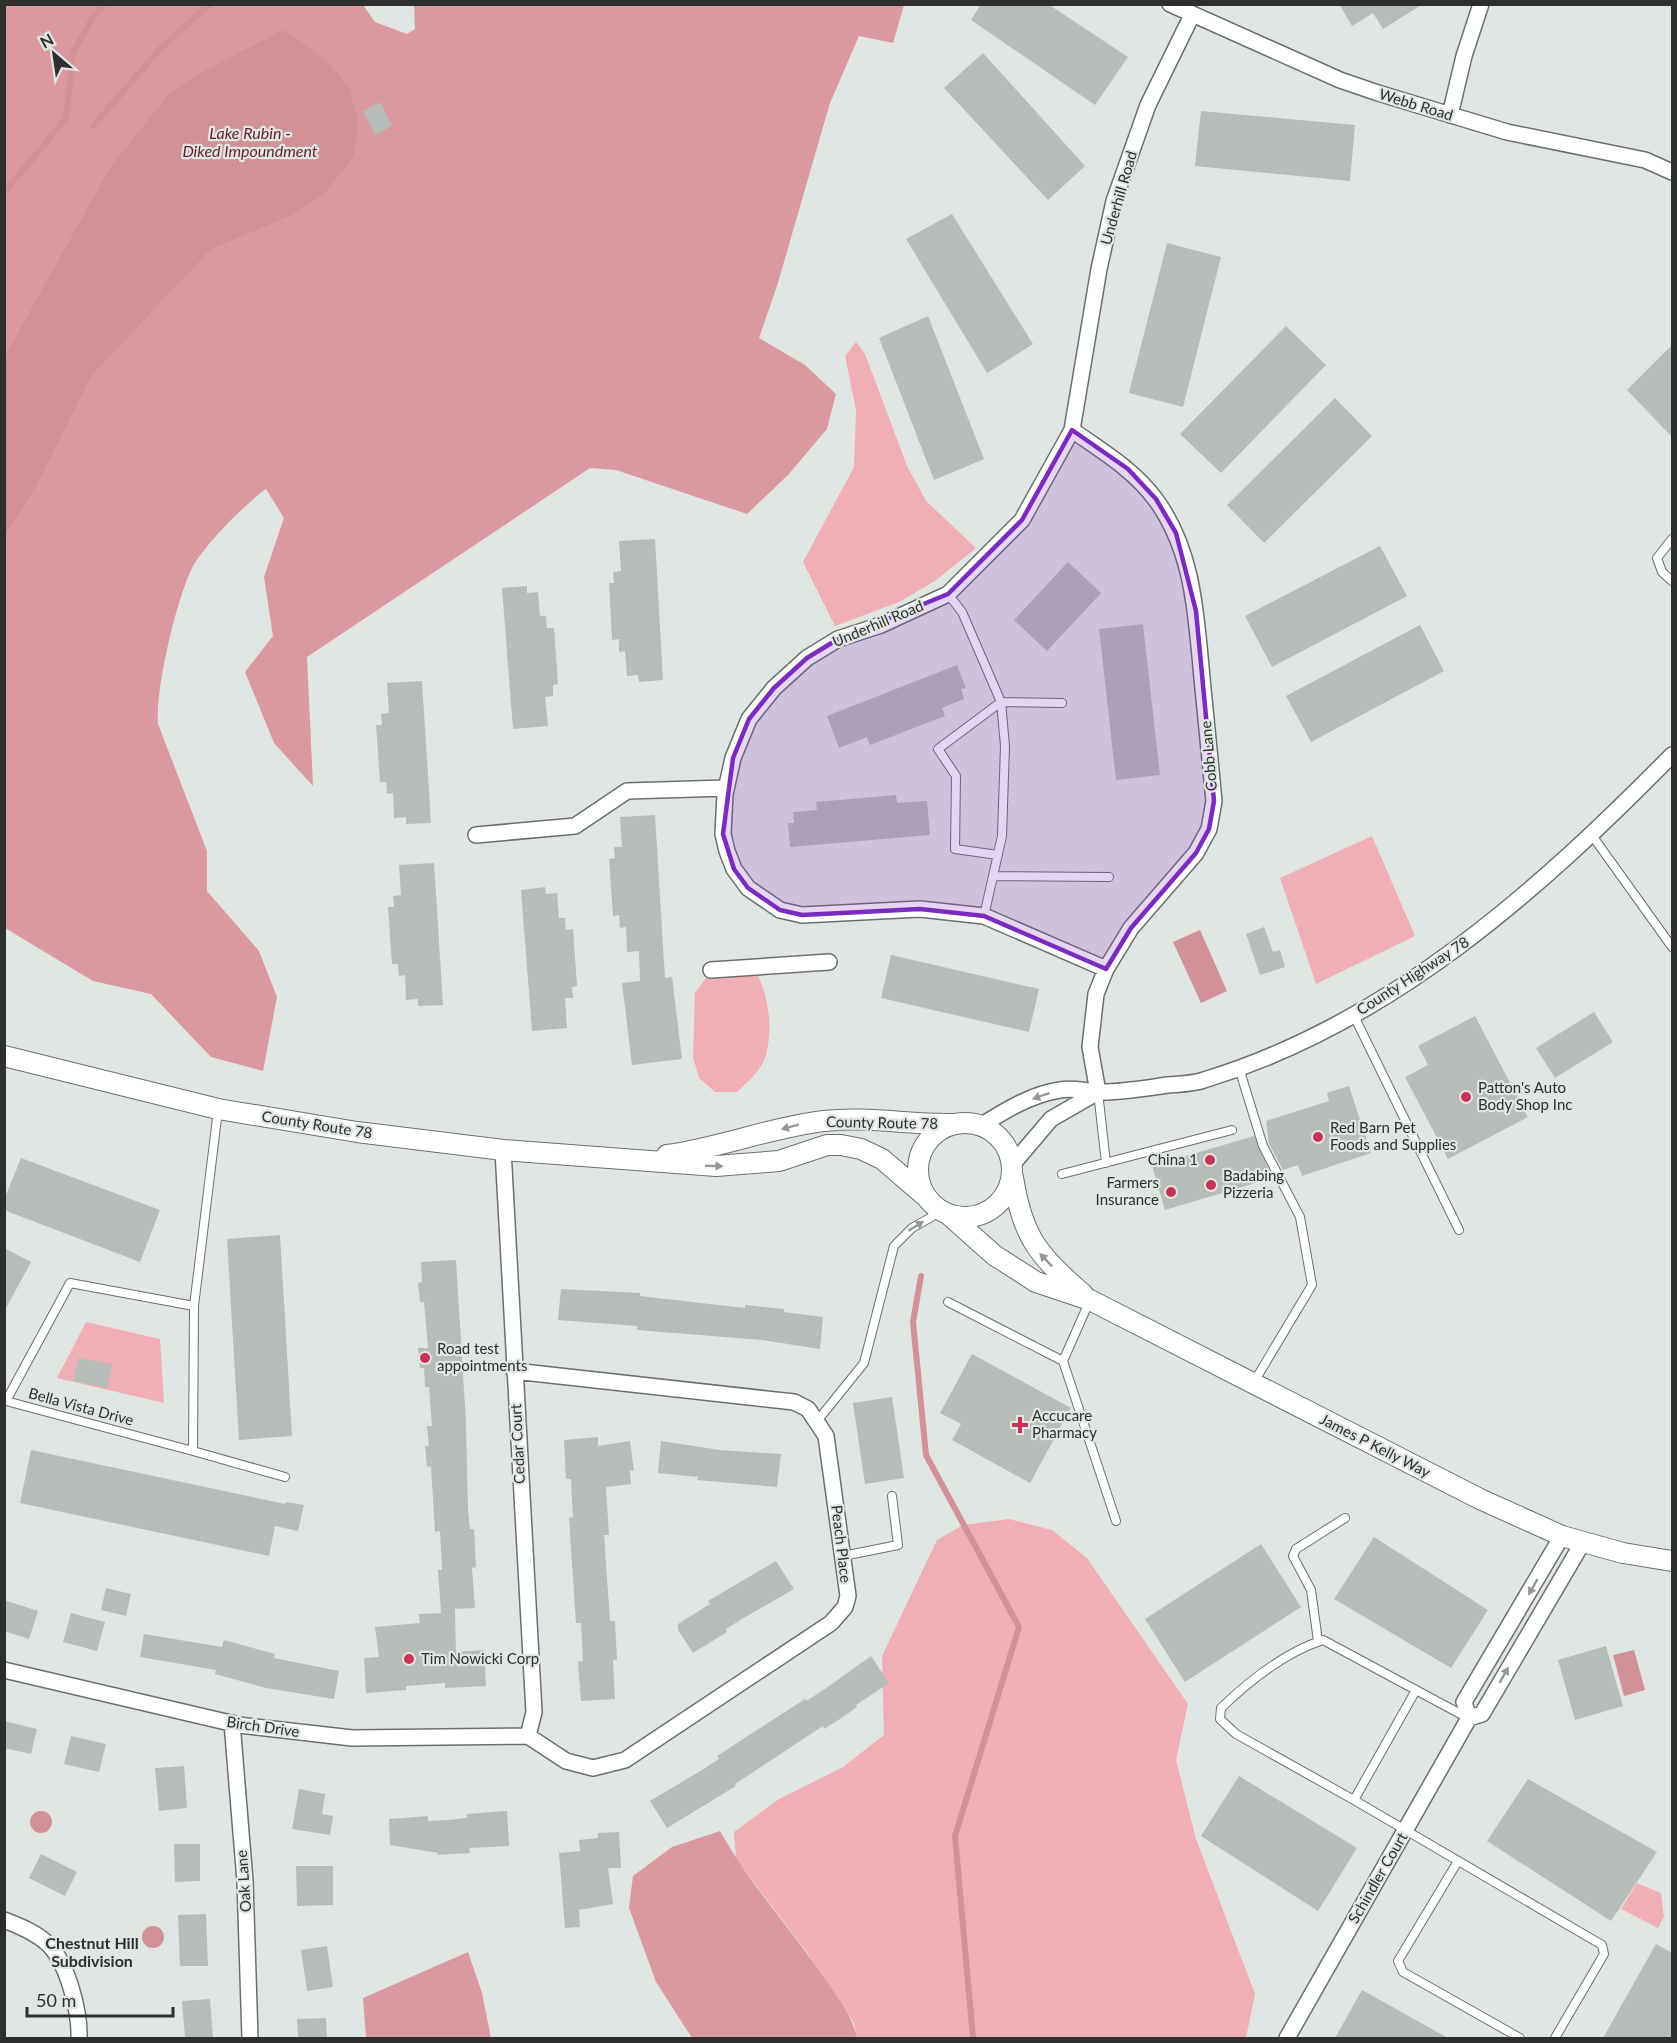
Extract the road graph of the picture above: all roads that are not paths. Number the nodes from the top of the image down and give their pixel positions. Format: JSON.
{"nodes":[{"id":1,"x":1170,"y":4,"type":"edge"},
{"id":2,"x":1481,"y":4,"type":"edge"},
{"id":3,"x":1192,"y":15,"type":"junction"},
{"id":4,"x":1450,"y":115,"type":"junction"},
{"id":5,"x":1672,"y":172,"type":"edge"},
{"id":6,"x":1072,"y":430,"type":"junction"},
{"id":7,"x":1672,"y":539,"type":"edge"},
{"id":8,"x":1672,"y":581,"type":"edge"},
{"id":9,"x":948,"y":594,"type":"junction"},
{"id":10,"x":1001,"y":702,"type":"junction"},
{"id":11,"x":1062,"y":702,"type":"dead end"},
{"id":12,"x":1672,"y":755,"type":"edge"},
{"id":13,"x":726,"y":788,"type":"junction"},
{"id":14,"x":1591,"y":834,"type":"junction"},
{"id":15,"x":476,"y":835,"type":"dead end"},
{"id":16,"x":998,"y":855,"type":"junction"},
{"id":17,"x":993,"y":876,"type":"junction"},
{"id":18,"x":1109,"y":877,"type":"dead end"},
{"id":19,"x":984,"y":916,"type":"junction"},
{"id":20,"x":1672,"y":947,"type":"edge"},
{"id":21,"x":829,"y":962,"type":"dead end"},
{"id":22,"x":1106,"y":969,"type":"junction"},
{"id":23,"x":711,"y":970,"type":"dead end"},
{"id":24,"x":1354,"y":1016,"type":"junction"},
{"id":25,"x":4,"y":1056,"type":"edge"},
{"id":26,"x":1239,"y":1068,"type":"junction"},
{"id":27,"x":1098,"y":1092,"type":"junction"},
{"id":28,"x":218,"y":1109,"type":"junction"},
{"id":29,"x":953,"y":1124,"type":"junction"},
{"id":30,"x":982,"y":1125,"type":"junction"},
{"id":31,"x":1232,"y":1130,"type":"dead end"},
{"id":32,"x":503,"y":1150,"type":"junction"},
{"id":33,"x":634,"y":1159,"type":"junction"},
{"id":34,"x":1106,"y":1163,"type":"junction"},
{"id":35,"x":1012,"y":1170,"type":"junction"},
{"id":36,"x":1062,"y":1174,"type":"dead end"},
{"id":37,"x":925,"y":1196,"type":"junction"},
{"id":38,"x":945,"y":1213,"type":"junction"},
{"id":39,"x":1460,"y":1230,"type":"dead end"},
{"id":40,"x":1090,"y":1300,"type":"junction"},
{"id":41,"x":948,"y":1302,"type":"dead end"},
{"id":42,"x":194,"y":1306,"type":"junction"},
{"id":43,"x":1063,"y":1361,"type":"junction"},
{"id":44,"x":514,"y":1371,"type":"junction"},
{"id":45,"x":1253,"y":1384,"type":"junction"},
{"id":46,"x":5,"y":1403,"type":"edge"},
{"id":47,"x":818,"y":1420,"type":"junction"},
{"id":48,"x":193,"y":1450,"type":"junction"},
{"id":49,"x":285,"y":1478,"type":"dead end"},
{"id":50,"x":892,"y":1497,"type":"dead end"},
{"id":51,"x":1345,"y":1518,"type":"dead end"},
{"id":52,"x":1116,"y":1521,"type":"dead end"},
{"id":53,"x":1562,"y":1536,"type":"junction"},
{"id":54,"x":1582,"y":1542,"type":"junction"},
{"id":55,"x":843,"y":1556,"type":"junction"},
{"id":56,"x":1672,"y":1561,"type":"edge"},
{"id":57,"x":1318,"y":1641,"type":"junction"},
{"id":58,"x":4,"y":1670,"type":"edge"},
{"id":59,"x":1416,"y":1690,"type":"junction"},
{"id":60,"x":1469,"y":1718,"type":"junction"},
{"id":61,"x":232,"y":1724,"type":"junction"},
{"id":62,"x":528,"y":1736,"type":"junction"},
{"id":63,"x":1354,"y":1800,"type":"junction"},
{"id":64,"x":1405,"y":1830,"type":"junction"},
{"id":65,"x":1458,"y":1861,"type":"junction"},
{"id":66,"x":4,"y":1920,"type":"edge"},
{"id":67,"x":79,"y":2038,"type":"edge"},
{"id":68,"x":250,"y":2038,"type":"edge"},
{"id":69,"x":1287,"y":2038,"type":"edge"},
{"id":70,"x":1520,"y":2038,"type":"edge"},
{"id":71,"x":1555,"y":2038,"type":"edge"}],
"edges":[{"from":1,"to":3,"type":"street","name":"Webb Road"},
{"from":2,"to":4,"type":"street"},
{"from":3,"to":4,"type":"street","name":"Webb Road"},
{"from":3,"to":6,"type":"street","name":"Underhill Road"},
{"from":4,"to":5,"type":"street","name":"Webb Road"},
{"from":6,"to":9,"type":"street","name":"Underhill Road"},
{"from":6,"to":22,"type":"street","name":"Cobb Lane"},
{"from":7,"to":8,"type":"lane"},
{"from":9,"to":10,"type":"lane"},
{"from":9,"to":13,"type":"street","name":"Underhill Road"},
{"from":10,"to":11,"type":"lane"},
{"from":10,"to":16,"type":"lane"},
{"from":10,"to":16,"type":"lane"},
{"from":12,"to":14,"type":"street","name":"County Highway 78"},
{"from":13,"to":15,"type":"street"},
{"from":13,"to":19,"type":"street","name":"Underhill Road"},
{"from":14,"to":20,"type":"lane"},
{"from":14,"to":24,"type":"street","name":"County Highway 78"},
{"from":16,"to":17,"type":"lane"},
{"from":17,"to":18,"type":"lane"},
{"from":17,"to":19,"type":"lane"},
{"from":19,"to":22,"type":"street","name":"Underhill Road"},
{"from":21,"to":23,"type":"street"},
{"from":22,"to":27,"type":"street","name":"Cobb Lane"},
{"from":24,"to":26,"type":"street","name":"County Highway 78"},
{"from":24,"to":39,"type":"lane"},
{"from":25,"to":28,"type":"street","name":"County Route 78"},
{"from":26,"to":27,"type":"street","name":"County Highway 78"},
{"from":26,"to":45,"type":"lane"},
{"from":27,"to":30,"type":"street","name":"County Highway 78","one_way":true},
{"from":27,"to":34,"type":"lane"},
{"from":27,"to":35,"type":"street","name":"County Highway 78"},
{"from":28,"to":32,"type":"street","name":"County Route 78"},
{"from":28,"to":42,"type":"lane"},
{"from":29,"to":30,"type":"street"},
{"from":29,"to":33,"type":"street","name":"County Route 78","one_way":true},
{"from":29,"to":37,"type":"street"},
{"from":30,"to":35,"type":"street"},
{"from":31,"to":34,"type":"lane"},
{"from":32,"to":33,"type":"street","name":"County Route 78"},
{"from":32,"to":44,"type":"street","name":"Cedar Court"},
{"from":33,"to":37,"type":"street","name":"County Route 78","one_way":true},
{"from":34,"to":36,"type":"lane"},
{"from":35,"to":38,"type":"street"},
{"from":40,"to":35,"type":"street","name":"James P Kelly Way","one_way":true},
{"from":37,"to":38,"type":"street"},
{"from":38,"to":40,"type":"street","name":"James P Kelly Way"},
{"from":47,"to":38,"type":"lane","one_way":true},
{"from":40,"to":43,"type":"lane"},
{"from":40,"to":45,"type":"street","name":"James P Kelly Way"},
{"from":41,"to":43,"type":"lane"},
{"from":42,"to":46,"type":"lane","name":"Bella Vista Drive"},
{"from":42,"to":48,"type":"lane"},
{"from":43,"to":52,"type":"lane"},
{"from":44,"to":47,"type":"street"},
{"from":44,"to":62,"type":"street","name":"Cedar Court"},
{"from":45,"to":53,"type":"street","name":"James P Kelly Way"},
{"from":46,"to":48,"type":"lane","name":"Bella Vista Drive"},
{"from":47,"to":55,"type":"street","name":"Peach Place"},
{"from":48,"to":49,"type":"lane","name":"Bella Vista Drive"},
{"from":50,"to":55,"type":"lane"},
{"from":51,"to":57,"type":"lane"},
{"from":53,"to":54,"type":"street","name":"James P Kelly Way"},
{"from":53,"to":60,"type":"street","name":"Schindler Court","one_way":true},
{"from":54,"to":56,"type":"street","name":"James P Kelly Way"},
{"from":60,"to":54,"type":"street","name":"Schindler Court","one_way":true},
{"from":55,"to":62,"type":"street","name":"Peach Place"},
{"from":57,"to":59,"type":"lane"},
{"from":57,"to":63,"type":"lane"},
{"from":58,"to":61,"type":"street","name":"Birch Drive"},
{"from":59,"to":60,"type":"lane"},
{"from":59,"to":63,"type":"lane"},
{"from":60,"to":64,"type":"street","name":"Schindler Court"},
{"from":61,"to":62,"type":"street","name":"Birch Drive"},
{"from":61,"to":68,"type":"street","name":"Oak Lane"},
{"from":63,"to":64,"type":"lane"},
{"from":64,"to":65,"type":"lane"},
{"from":64,"to":69,"type":"street","name":"Schindler Court"},
{"from":65,"to":70,"type":"lane"},
{"from":65,"to":71,"type":"lane"},
{"from":66,"to":67,"type":"street"}]}
